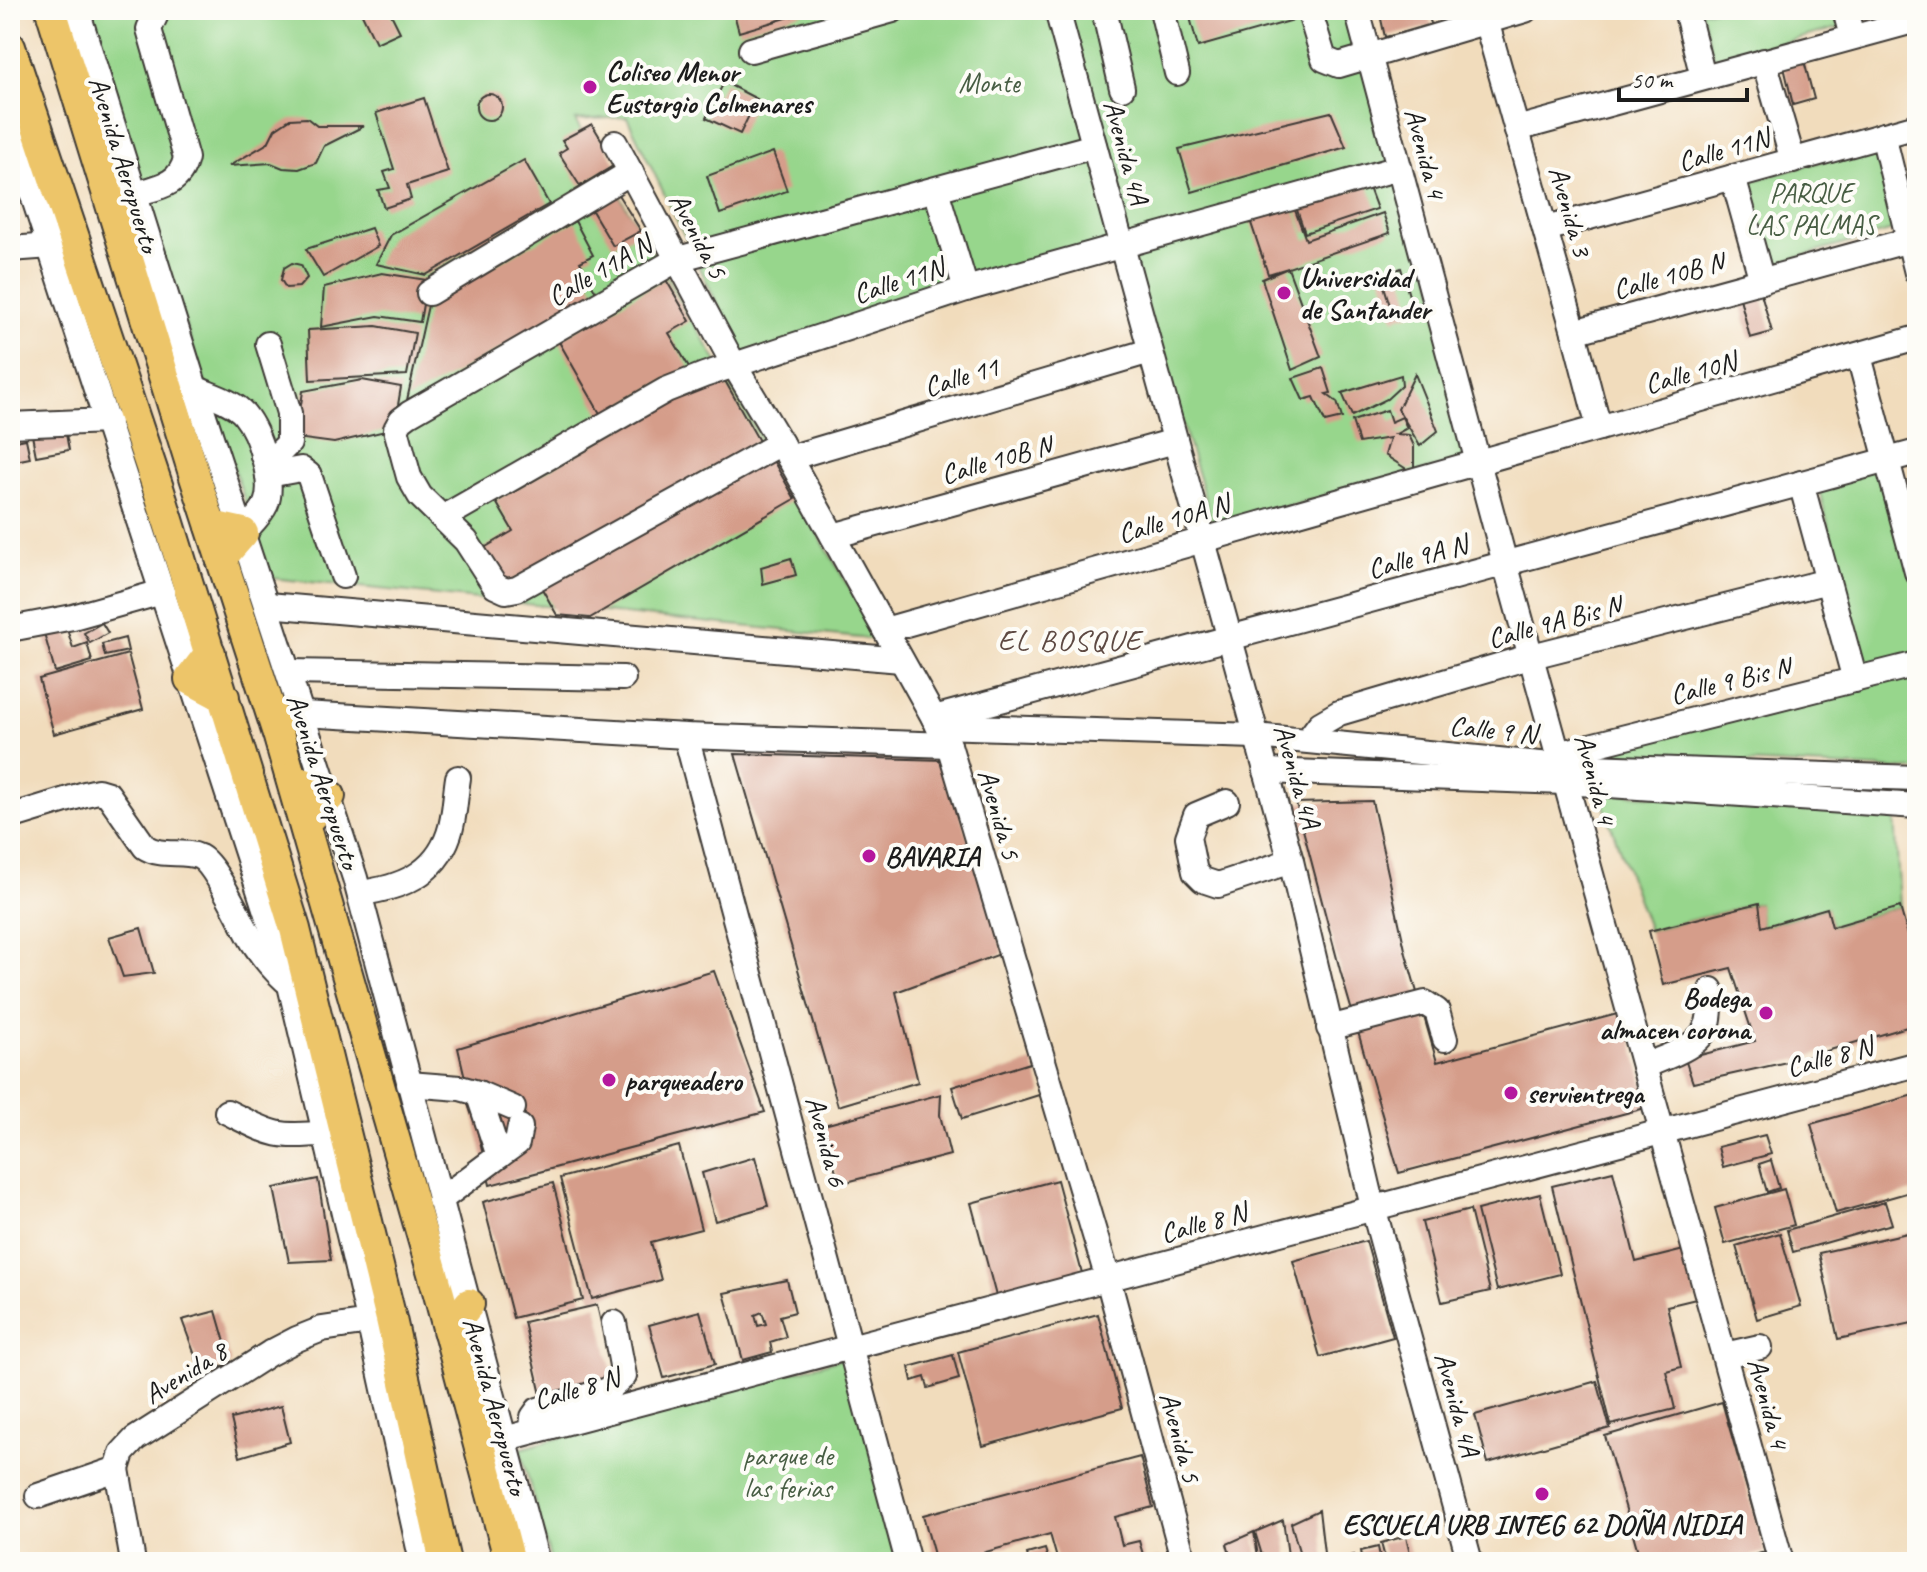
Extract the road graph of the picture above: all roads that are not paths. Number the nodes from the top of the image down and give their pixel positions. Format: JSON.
{"nodes":[{"id":1,"x":51,"y":10,"type":"edge"},
{"id":2,"x":158,"y":10,"type":"edge"},
{"id":3,"x":893,"y":10,"type":"edge"},
{"id":4,"x":1057,"y":10,"type":"edge"},
{"id":5,"x":1104,"y":10,"type":"edge"},
{"id":6,"x":1162,"y":10,"type":"edge"},
{"id":7,"x":1309,"y":10,"type":"edge"},
{"id":8,"x":1357,"y":10,"type":"edge"},
{"id":9,"x":1525,"y":10,"type":"edge"},
{"id":10,"x":1686,"y":10,"type":"edge"},
{"id":11,"x":1845,"y":10,"type":"edge"},
{"id":12,"x":73,"y":13,"type":"edge"},
{"id":13,"x":1484,"y":15,"type":"edge"},
{"id":14,"x":1917,"y":20,"type":"edge"},
{"id":15,"x":1852,"y":37,"type":"junction"},
{"id":16,"x":10,"y":47,"type":"edge"},
{"id":17,"x":751,"y":50,"type":"dead end"},
{"id":18,"x":1369,"y":56,"type":"junction"},
{"id":19,"x":1764,"y":61,"type":"junction"},
{"id":20,"x":1177,"y":73,"type":"dead end"},
{"id":21,"x":1703,"y":77,"type":"junction"},
{"id":22,"x":1122,"y":88,"type":"dead end"},
{"id":23,"x":10,"y":125,"type":"edge"},
{"id":24,"x":1917,"y":126,"type":"edge"},
{"id":25,"x":1517,"y":129,"type":"junction"},
{"id":26,"x":1883,"y":135,"type":"junction"},
{"id":27,"x":615,"y":143,"type":"dead end"},
{"id":28,"x":1094,"y":146,"type":"junction"},
{"id":29,"x":1793,"y":161,"type":"junction"},
{"id":30,"x":1399,"y":168,"type":"junction"},
{"id":31,"x":18,"y":171,"type":"edge"},
{"id":32,"x":631,"y":172,"type":"junction"},
{"id":33,"x":1733,"y":177,"type":"junction"},
{"id":34,"x":936,"y":190,"type":"junction"},
{"id":35,"x":135,"y":194,"type":"junction"},
{"id":36,"x":1546,"y":229,"type":"junction"},
{"id":37,"x":1913,"y":239,"type":"edge"},
{"id":38,"x":51,"y":246,"type":"junction"},
{"id":39,"x":1121,"y":246,"type":"junction"},
{"id":40,"x":10,"y":249,"type":"edge"},
{"id":41,"x":678,"y":259,"type":"junction"},
{"id":42,"x":1917,"y":273,"type":"edge"},
{"id":43,"x":1762,"y":281,"type":"junction"},
{"id":44,"x":966,"y":289,"type":"junction"},
{"id":45,"x":429,"y":293,"type":"dead end"},
{"id":46,"x":1574,"y":332,"type":"junction"},
{"id":47,"x":1917,"y":338,"type":"edge"},
{"id":48,"x":268,"y":344,"type":"dead end"},
{"id":49,"x":1150,"y":351,"type":"junction"},
{"id":50,"x":1859,"y":356,"type":"junction"},
{"id":51,"x":734,"y":365,"type":"junction"},
{"id":52,"x":195,"y":388,"type":"junction"},
{"id":53,"x":108,"y":421,"type":"junction"},
{"id":54,"x":10,"y":425,"type":"edge"},
{"id":55,"x":1599,"y":428,"type":"junction"},
{"id":56,"x":1175,"y":441,"type":"junction"},
{"id":57,"x":785,"y":451,"type":"junction"},
{"id":58,"x":1917,"y":452,"type":"edge"},
{"id":59,"x":1887,"y":460,"type":"junction"},
{"id":60,"x":1478,"y":463,"type":"junction"},
{"id":61,"x":266,"y":466,"type":"junction"},
{"id":62,"x":1801,"y":483,"type":"junction"},
{"id":63,"x":444,"y":517,"type":"junction"},
{"id":64,"x":211,"y":526,"type":"junction"},
{"id":65,"x":243,"y":533,"type":"junction"},
{"id":66,"x":833,"y":536,"type":"junction"},
{"id":67,"x":1202,"y":541,"type":"junction"},
{"id":68,"x":221,"y":558,"type":"junction"},
{"id":69,"x":1915,"y":560,"type":"edge"},
{"id":70,"x":1505,"y":563,"type":"junction"},
{"id":71,"x":343,"y":576,"type":"dead end"},
{"id":72,"x":1828,"y":581,"type":"junction"},
{"id":73,"x":506,"y":591,"type":"joint"},
{"id":74,"x":162,"y":592,"type":"junction"},
{"id":75,"x":268,"y":605,"type":"junction"},
{"id":76,"x":10,"y":629,"type":"edge"},
{"id":77,"x":885,"y":630,"type":"junction"},
{"id":78,"x":1229,"y":638,"type":"junction"},
{"id":79,"x":210,"y":653,"type":"junction"},
{"id":80,"x":1532,"y":656,"type":"junction"},
{"id":81,"x":901,"y":660,"type":"junction"},
{"id":82,"x":1917,"y":664,"type":"edge"},
{"id":83,"x":290,"y":672,"type":"junction"},
{"id":84,"x":623,"y":678,"type":"dead end"},
{"id":85,"x":190,"y":679,"type":"junction"},
{"id":86,"x":1855,"y":680,"type":"junction"},
{"id":87,"x":224,"y":697,"type":"junction"},
{"id":88,"x":303,"y":714,"type":"junction"},
{"id":89,"x":940,"y":730,"type":"junction"},
{"id":90,"x":686,"y":736,"type":"junction"},
{"id":91,"x":1256,"y":736,"type":"junction"},
{"id":92,"x":1308,"y":740,"type":"junction"},
{"id":93,"x":1562,"y":767,"type":"junction"},
{"id":94,"x":1266,"y":771,"type":"junction"},
{"id":95,"x":292,"y":778,"type":"junction"},
{"id":96,"x":458,"y":778,"type":"dead end"},
{"id":97,"x":1917,"y":778,"type":"edge"},
{"id":98,"x":330,"y":796,"type":"junction"},
{"id":99,"x":1227,"y":802,"type":"dead end"},
{"id":100,"x":1917,"y":806,"type":"edge"},
{"id":101,"x":10,"y":817,"type":"edge"},
{"id":102,"x":305,"y":822,"type":"junction"},
{"id":103,"x":1291,"y":861,"type":"junction"},
{"id":104,"x":358,"y":886,"type":"junction"},
{"id":105,"x":290,"y":985,"type":"junction"},
{"id":106,"x":1711,"y":990,"type":"dead end"},
{"id":107,"x":1329,"y":1028,"type":"junction"},
{"id":108,"x":1445,"y":1039,"type":"dead end"},
{"id":109,"x":1917,"y":1064,"type":"edge"},
{"id":110,"x":1644,"y":1066,"type":"junction"},
{"id":111,"x":409,"y":1084,"type":"junction"},
{"id":112,"x":478,"y":1093,"type":"junction"},
{"id":113,"x":227,"y":1112,"type":"dead end"},
{"id":114,"x":1662,"y":1132,"type":"junction"},
{"id":115,"x":325,"y":1133,"type":"junction"},
{"id":116,"x":499,"y":1156,"type":"junction"},
{"id":117,"x":440,"y":1200,"type":"junction"},
{"id":118,"x":1373,"y":1207,"type":"junction"},
{"id":119,"x":1108,"y":1279,"type":"junction"},
{"id":120,"x":469,"y":1304,"type":"junction"},
{"id":121,"x":380,"y":1320,"type":"junction"},
{"id":122,"x":614,"y":1323,"type":"dead end"},
{"id":123,"x":448,"y":1330,"type":"junction"},
{"id":124,"x":851,"y":1347,"type":"junction"},
{"id":125,"x":1760,"y":1347,"type":"dead end"},
{"id":126,"x":1725,"y":1355,"type":"junction"},
{"id":127,"x":624,"y":1376,"type":"junction"},
{"id":128,"x":641,"y":1401,"type":"junction"},
{"id":129,"x":532,"y":1431,"type":"junction"},
{"id":130,"x":504,"y":1439,"type":"junction"},
{"id":131,"x":117,"y":1469,"type":"junction"},
{"id":132,"x":38,"y":1496,"type":"dead end"},
{"id":133,"x":133,"y":1562,"type":"edge"},
{"id":134,"x":422,"y":1562,"type":"edge"},
{"id":135,"x":445,"y":1562,"type":"edge"},
{"id":136,"x":510,"y":1562,"type":"edge"},
{"id":137,"x":537,"y":1562,"type":"edge"},
{"id":138,"x":908,"y":1562,"type":"edge"},
{"id":139,"x":1184,"y":1562,"type":"edge"},
{"id":140,"x":1470,"y":1562,"type":"edge"},
{"id":141,"x":1781,"y":1562,"type":"edge"}],
"edges":[{"from":1,"to":64,"type":"main road","name":"Avenida Aeropuerto"},
{"from":2,"to":35,"type":"street"},
{"from":3,"to":17,"type":"street"},
{"from":4,"to":28,"type":"street","name":"Avenida 4A"},
{"from":5,"to":22,"type":"street"},
{"from":6,"to":20,"type":"street"},
{"from":7,"to":18,"type":"street"},
{"from":8,"to":18,"type":"street","name":"Avenida 4"},
{"from":9,"to":13,"type":"street"},
{"from":10,"to":21,"type":"street"},
{"from":11,"to":15,"type":"street"},
{"from":12,"to":35,"type":"street","name":"Avenida Aeropuerto"},
{"from":13,"to":18,"type":"street"},
{"from":13,"to":25,"type":"street","name":"Avenida 3"},
{"from":14,"to":15,"type":"street"},
{"from":15,"to":19,"type":"street"},
{"from":16,"to":79,"type":"main road"},
{"from":18,"to":30,"type":"street","name":"Avenida 4"},
{"from":19,"to":21,"type":"street"},
{"from":19,"to":29,"type":"street"},
{"from":21,"to":25,"type":"street"},
{"from":23,"to":31,"type":"street"},
{"from":24,"to":26,"type":"street","name":"Calle 11N"},
{"from":25,"to":36,"type":"street","name":"Avenida 3"},
{"from":26,"to":29,"type":"street","name":"Calle 11N"},
{"from":26,"to":37,"type":"street"},
{"from":27,"to":32,"type":"street","name":"Avenida 5"},
{"from":28,"to":34,"type":"street","name":"Calle 11A N"},
{"from":28,"to":39,"type":"street","name":"Avenida 4A"},
{"from":29,"to":33,"type":"street","name":"Calle 11N"},
{"from":30,"to":39,"type":"street","name":"Calle 11N"},
{"from":30,"to":60,"type":"street","name":"Avenida 4"},
{"from":31,"to":38,"type":"street"},
{"from":32,"to":41,"type":"street","name":"Avenida 5"},
{"from":32,"to":45,"type":"street"},
{"from":33,"to":36,"type":"street","name":"Calle 11N"},
{"from":33,"to":43,"type":"street"},
{"from":34,"to":41,"type":"street","name":"Calle 11A N"},
{"from":34,"to":44,"type":"street"},
{"from":35,"to":52,"type":"street","name":"Avenida Aeropuerto"},
{"from":36,"to":46,"type":"street","name":"Avenida 3"},
{"from":37,"to":42,"type":"street"},
{"from":37,"to":43,"type":"street","name":"Calle 10B N"},
{"from":38,"to":40,"type":"street"},
{"from":38,"to":53,"type":"street"},
{"from":39,"to":44,"type":"street","name":"Calle 11N"},
{"from":39,"to":49,"type":"street","name":"Avenida 4A"},
{"from":41,"to":51,"type":"street","name":"Avenida 5"},
{"from":41,"to":63,"type":"street","name":"Calle 11A N"},
{"from":43,"to":46,"type":"street","name":"Calle 10B N"},
{"from":44,"to":51,"type":"street","name":"Calle 11N"},
{"from":46,"to":55,"type":"street","name":"Avenida 3"},
{"from":47,"to":50,"type":"street","name":"Calle 10N"},
{"from":48,"to":61,"type":"street"},
{"from":49,"to":56,"type":"street","name":"Avenida 4A"},
{"from":49,"to":57,"type":"street","name":"Calle 11"},
{"from":50,"to":55,"type":"street","name":"Calle 10N"},
{"from":50,"to":59,"type":"street"},
{"from":51,"to":57,"type":"street","name":"Avenida 5"},
{"from":51,"to":63,"type":"street","name":"Calle 11N"},
{"from":52,"to":61,"type":"street"},
{"from":52,"to":65,"type":"street","name":"Avenida Aeropuerto"},
{"from":53,"to":54,"type":"street"},
{"from":53,"to":74,"type":"street"},
{"from":55,"to":60,"type":"street","name":"Calle 10N"},
{"from":56,"to":66,"type":"street","name":"Calle 10B N"},
{"from":56,"to":67,"type":"street","name":"Avenida 4A"},
{"from":57,"to":66,"type":"street","name":"Avenida 5"},
{"from":57,"to":73,"type":"street","name":"Calle 11"},
{"from":58,"to":59,"type":"street","name":"Calle 9A N"},
{"from":59,"to":62,"type":"street","name":"Calle 9A N"},
{"from":59,"to":69,"type":"street"},
{"from":60,"to":67,"type":"street","name":"Calle 10A N"},
{"from":60,"to":70,"type":"street","name":"Avenida 4"},
{"from":61,"to":65,"type":"street"},
{"from":61,"to":71,"type":"street"},
{"from":62,"to":70,"type":"street","name":"Calle 9A N"},
{"from":62,"to":72,"type":"street"},
{"from":63,"to":73,"type":"street","name":"Calle 11A N"},
{"from":64,"to":65,"type":"main road"},
{"from":64,"to":68,"type":"main road","name":"Avenida Aeropuerto"},
{"from":65,"to":68,"type":"main road"},
{"from":65,"to":75,"type":"street","name":"Avenida Aeropuerto"},
{"from":66,"to":77,"type":"street","name":"Avenida 5"},
{"from":67,"to":77,"type":"street","name":"Calle 10A N"},
{"from":67,"to":78,"type":"street","name":"Avenida 4A"},
{"from":68,"to":95,"type":"main road","name":"Avenida Aeropuerto"},
{"from":70,"to":78,"type":"street","name":"Calle 9A N"},
{"from":70,"to":80,"type":"street","name":"Avenida 4"},
{"from":72,"to":80,"type":"street","name":"Calle 9A Bis N"},
{"from":72,"to":86,"type":"street"},
{"from":74,"to":76,"type":"street"},
{"from":74,"to":85,"type":"street"},
{"from":75,"to":81,"type":"street"},
{"from":75,"to":83,"type":"street","name":"Avenida Aeropuerto"},
{"from":77,"to":81,"type":"street","name":"Avenida 5"},
{"from":78,"to":89,"type":"street","name":"Calle 9A N"},
{"from":78,"to":91,"type":"street","name":"Avenida 4A"},
{"from":79,"to":85,"type":"main road"},
{"from":79,"to":87,"type":"main road"},
{"from":80,"to":92,"type":"street","name":"Calle 9A Bis N"},
{"from":80,"to":93,"type":"street","name":"Avenida 4"},
{"from":81,"to":89,"type":"street","name":"Avenida 5"},
{"from":82,"to":86,"type":"street","name":"Calle 9 Bis N"},
{"from":83,"to":84,"type":"street"},
{"from":83,"to":88,"type":"street","name":"Avenida Aeropuerto"},
{"from":85,"to":87,"type":"main road"},
{"from":85,"to":105,"type":"street"},
{"from":86,"to":93,"type":"street","name":"Calle 9 Bis N"},
{"from":87,"to":121,"type":"main road"},
{"from":88,"to":90,"type":"street","name":"Calle 9 N"},
{"from":88,"to":98,"type":"street","name":"Avenida Aeropuerto"},
{"from":89,"to":90,"type":"street","name":"Calle 9 N"},
{"from":89,"to":91,"type":"street","name":"Calle 9 N"},
{"from":89,"to":119,"type":"street","name":"Avenida 5"},
{"from":90,"to":124,"type":"street","name":"Avenida 6"},
{"from":91,"to":92,"type":"street","name":"Calle 9 N"},
{"from":91,"to":94,"type":"street","name":"Avenida 4A"},
{"from":92,"to":93,"type":"street","name":"Calle 9 N"},
{"from":93,"to":94,"type":"street","name":"Calle 9 N"},
{"from":93,"to":97,"type":"street","name":"Calle 9 N"},
{"from":93,"to":100,"type":"street","name":"Calle 9 N"},
{"from":93,"to":110,"type":"street","name":"Avenida 4"},
{"from":94,"to":103,"type":"street","name":"Avenida 4A"},
{"from":95,"to":98,"type":"main road"},
{"from":95,"to":102,"type":"main road","name":"Avenida Aeropuerto"},
{"from":96,"to":104,"type":"street"},
{"from":98,"to":102,"type":"main road"},
{"from":98,"to":104,"type":"street","name":"Avenida Aeropuerto"},
{"from":99,"to":103,"type":"street"},
{"from":101,"to":105,"type":"street"},
{"from":102,"to":123,"type":"main road","name":"Avenida Aeropuerto"},
{"from":103,"to":107,"type":"street","name":"Avenida 4A"},
{"from":104,"to":111,"type":"street","name":"Avenida Aeropuerto"},
{"from":105,"to":115,"type":"street"},
{"from":106,"to":110,"type":"street"},
{"from":107,"to":108,"type":"street"},
{"from":107,"to":118,"type":"street","name":"Avenida 4A"},
{"from":109,"to":114,"type":"street","name":"Calle 8 N"},
{"from":110,"to":114,"type":"street","name":"Avenida 4"},
{"from":111,"to":112,"type":"street"},
{"from":111,"to":117,"type":"street","name":"Avenida Aeropuerto"},
{"from":112,"to":116,"type":"street"},
{"from":112,"to":116,"type":"street"},
{"from":113,"to":115,"type":"street"},
{"from":114,"to":118,"type":"street","name":"Calle 8 N"},
{"from":114,"to":126,"type":"street","name":"Avenida 4"},
{"from":115,"to":121,"type":"street"},
{"from":116,"to":117,"type":"street"},
{"from":117,"to":120,"type":"street","name":"Avenida Aeropuerto"},
{"from":118,"to":119,"type":"street","name":"Calle 8 N"},
{"from":118,"to":140,"type":"street","name":"Avenida 4A"},
{"from":119,"to":124,"type":"street","name":"Calle 8 N"},
{"from":119,"to":139,"type":"street","name":"Avenida 5"},
{"from":120,"to":123,"type":"main road"},
{"from":120,"to":130,"type":"street","name":"Avenida Aeropuerto"},
{"from":121,"to":131,"type":"street","name":"Avenida 8"},
{"from":121,"to":134,"type":"street"},
{"from":121,"to":135,"type":"main road"},
{"from":122,"to":127,"type":"street"},
{"from":123,"to":136,"type":"main road","name":"Avenida Aeropuerto"},
{"from":124,"to":128,"type":"street","name":"Calle 8 N"},
{"from":124,"to":138,"type":"street","name":"Avenida 6"},
{"from":125,"to":126,"type":"street"},
{"from":126,"to":141,"type":"street","name":"Avenida 4"},
{"from":127,"to":128,"type":"street"},
{"from":127,"to":129,"type":"street"},
{"from":128,"to":129,"type":"street","name":"Calle 8 N"},
{"from":129,"to":130,"type":"street","name":"Calle 8 N"},
{"from":130,"to":137,"type":"street","name":"Avenida Aeropuerto"},
{"from":131,"to":132,"type":"street"},
{"from":131,"to":133,"type":"street"}]}
